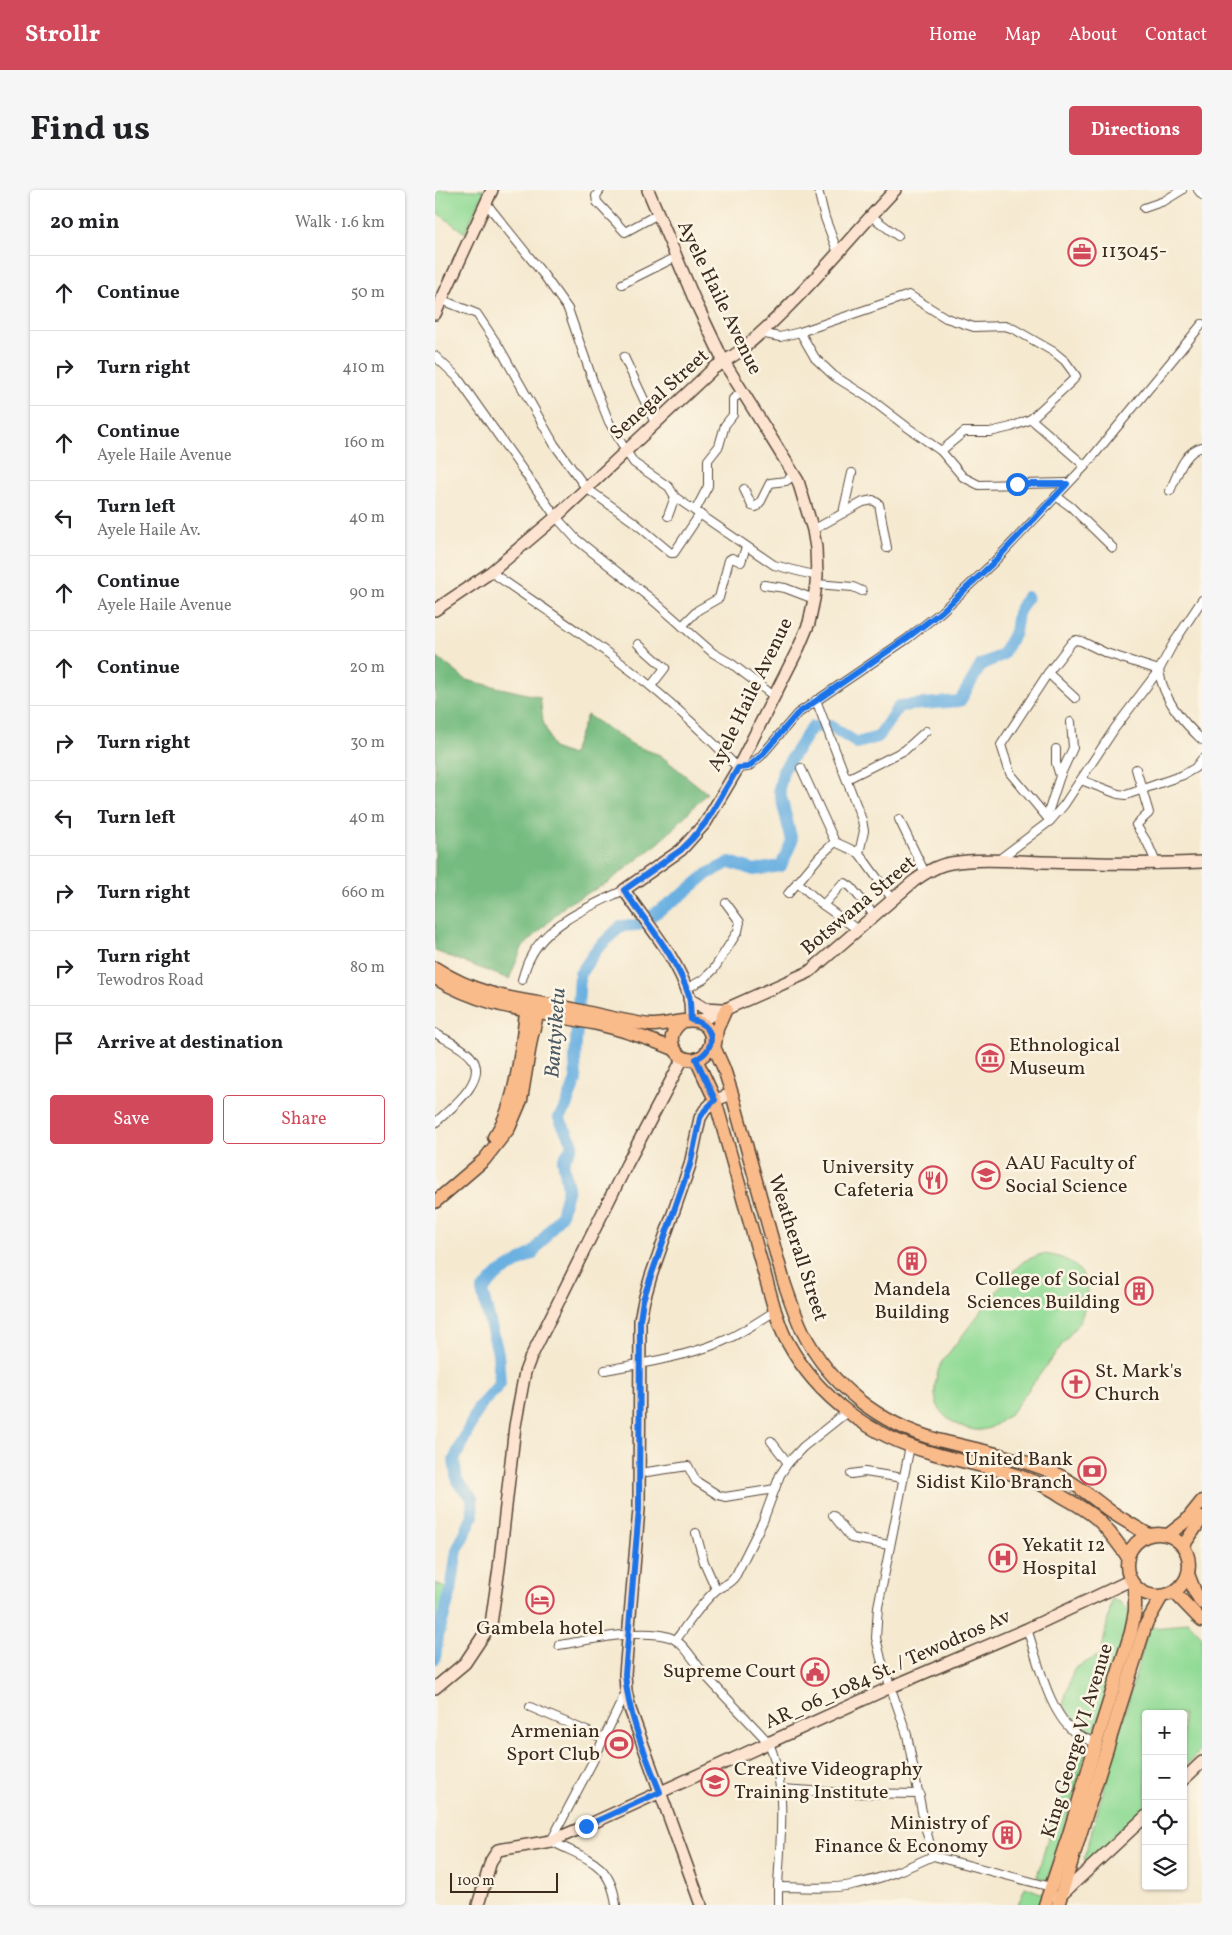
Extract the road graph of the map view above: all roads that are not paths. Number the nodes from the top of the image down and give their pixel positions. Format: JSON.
{"nodes":[{"id":1,"x":492,"y":190,"type":"edge"},
{"id":2,"x":600,"y":190,"type":"edge"},
{"id":3,"x":648,"y":190,"type":"edge"},
{"id":4,"x":818,"y":190,"type":"edge"},
{"id":5,"x":895,"y":190,"type":"edge"},
{"id":6,"x":1182,"y":190,"type":"edge"},
{"id":7,"x":1198,"y":190,"type":"edge"},
{"id":8,"x":1202,"y":195,"type":"edge"},
{"id":9,"x":486,"y":203,"type":"junction"},
{"id":10,"x":1144,"y":208,"type":"dead end"},
{"id":11,"x":658,"y":214,"type":"junction"},
{"id":12,"x":871,"y":216,"type":"junction"},
{"id":13,"x":898,"y":236,"type":"dead end"},
{"id":14,"x":838,"y":253,"type":"junction"},
{"id":15,"x":676,"y":257,"type":"junction"},
{"id":16,"x":622,"y":284,"type":"dead end"},
{"id":17,"x":442,"y":300,"type":"junction"},
{"id":18,"x":435,"y":314,"type":"edge"},
{"id":19,"x":1202,"y":324,"type":"edge"},
{"id":20,"x":800,"y":332,"type":"junction"},
{"id":21,"x":760,"y":333,"type":"junction"},
{"id":22,"x":435,"y":356,"type":"edge"},
{"id":23,"x":624,"y":357,"type":"dead end"},
{"id":24,"x":724,"y":362,"type":"junction"},
{"id":25,"x":743,"y":390,"type":"junction"},
{"id":26,"x":1031,"y":419,"type":"junction"},
{"id":27,"x":655,"y":423,"type":"junction"},
{"id":28,"x":1202,"y":447,"type":"edge"},
{"id":29,"x":626,"y":451,"type":"junction"},
{"id":30,"x":941,"y":451,"type":"junction"},
{"id":31,"x":1085,"y":466,"type":"junction"},
{"id":32,"x":852,"y":472,"type":"dead end"},
{"id":33,"x":795,"y":474,"type":"junction"},
{"id":34,"x":1067,"y":484,"type":"junction"},
{"id":35,"x":586,"y":488,"type":"junction"},
{"id":36,"x":744,"y":489,"type":"dead end"},
{"id":37,"x":1170,"y":491,"type":"dead end"},
{"id":38,"x":1056,"y":496,"type":"junction"},
{"id":39,"x":675,"y":497,"type":"junction"},
{"id":40,"x":697,"y":513,"type":"junction"},
{"id":41,"x":843,"y":513,"type":"junction"},
{"id":42,"x":667,"y":516,"type":"dead end"},
{"id":43,"x":556,"y":517,"type":"junction"},
{"id":44,"x":813,"y":530,"type":"junction"},
{"id":45,"x":746,"y":547,"type":"junction"},
{"id":46,"x":887,"y":548,"type":"dead end"},
{"id":47,"x":1113,"y":548,"type":"dead end"},
{"id":48,"x":491,"y":572,"type":"junction"},
{"id":49,"x":816,"y":580,"type":"junction"},
{"id":50,"x":764,"y":585,"type":"dead end"},
{"id":51,"x":862,"y":591,"type":"dead end"},
{"id":52,"x":815,"y":599,"type":"junction"},
{"id":53,"x":1202,"y":600,"type":"edge"},
{"id":54,"x":435,"y":610,"type":"edge"},
{"id":55,"x":682,"y":626,"type":"junction"},
{"id":56,"x":638,"y":644,"type":"dead end"},
{"id":57,"x":1159,"y":670,"type":"junction"},
{"id":58,"x":1048,"y":673,"type":"junction"},
{"id":59,"x":651,"y":686,"type":"junction"},
{"id":60,"x":775,"y":697,"type":"junction"},
{"id":61,"x":1075,"y":698,"type":"dead end"},
{"id":62,"x":816,"y":700,"type":"junction"},
{"id":63,"x":1071,"y":722,"type":"dead end"},
{"id":64,"x":926,"y":731,"type":"dead end"},
{"id":65,"x":1202,"y":740,"type":"edge"},
{"id":66,"x":1056,"y":749,"type":"dead end"},
{"id":67,"x":1202,"y":759,"type":"edge"},
{"id":68,"x":738,"y":768,"type":"junction"},
{"id":69,"x":801,"y":768,"type":"dead end"},
{"id":70,"x":1136,"y":769,"type":"dead end"},
{"id":71,"x":1060,"y":776,"type":"junction"},
{"id":72,"x":847,"y":779,"type":"junction"},
{"id":73,"x":1081,"y":780,"type":"junction"},
{"id":74,"x":1141,"y":790,"type":"junction"},
{"id":75,"x":899,"y":819,"type":"dead end"},
{"id":76,"x":1048,"y":819,"type":"junction"},
{"id":77,"x":835,"y":842,"type":"junction"},
{"id":78,"x":859,"y":853,"type":"junction"},
{"id":79,"x":997,"y":861,"type":"junction"},
{"id":80,"x":1202,"y":862,"type":"edge"},
{"id":81,"x":1157,"y":865,"type":"junction"},
{"id":82,"x":925,"y":873,"type":"junction"},
{"id":83,"x":797,"y":882,"type":"junction"},
{"id":84,"x":624,"y":890,"type":"junction"},
{"id":85,"x":788,"y":894,"type":"dead end"},
{"id":86,"x":893,"y":900,"type":"junction"},
{"id":87,"x":726,"y":903,"type":"dead end"},
{"id":88,"x":823,"y":904,"type":"junction"},
{"id":89,"x":875,"y":916,"type":"junction"},
{"id":90,"x":858,"y":930,"type":"junction"},
{"id":91,"x":435,"y":968,"type":"edge"},
{"id":92,"x":435,"y":978,"type":"edge"},
{"id":93,"x":522,"y":980,"type":"dead end"},
{"id":94,"x":688,"y":994,"type":"junction"},
{"id":95,"x":503,"y":1006,"type":"junction"},
{"id":96,"x":533,"y":1008,"type":"junction"},
{"id":97,"x":726,"y":1009,"type":"junction"},
{"id":98,"x":557,"y":1013,"type":"junction"},
{"id":99,"x":598,"y":1019,"type":"junction"},
{"id":100,"x":691,"y":1021,"type":"junction"},
{"id":101,"x":435,"y":1033,"type":"edge"},
{"id":102,"x":526,"y":1042,"type":"junction"},
{"id":103,"x":713,"y":1044,"type":"junction"},
{"id":104,"x":684,"y":1056,"type":"junction"},
{"id":105,"x":731,"y":1094,"type":"junction"},
{"id":106,"x":715,"y":1100,"type":"junction"},
{"id":107,"x":435,"y":1123,"type":"edge"},
{"id":108,"x":435,"y":1191,"type":"edge"},
{"id":109,"x":435,"y":1202,"type":"edge"},
{"id":110,"x":775,"y":1312,"type":"junction"},
{"id":111,"x":639,"y":1364,"type":"junction"},
{"id":112,"x":605,"y":1370,"type":"dead end"},
{"id":113,"x":847,"y":1412,"type":"junction"},
{"id":114,"x":771,"y":1441,"type":"dead end"},
{"id":115,"x":910,"y":1446,"type":"junction"},
{"id":116,"x":788,"y":1463,"type":"junction"},
{"id":117,"x":1049,"y":1470,"type":"junction"},
{"id":118,"x":640,"y":1473,"type":"junction"},
{"id":119,"x":851,"y":1474,"type":"dead end"},
{"id":120,"x":903,"y":1478,"type":"junction"},
{"id":121,"x":1042,"y":1485,"type":"junction"},
{"id":122,"x":775,"y":1489,"type":"junction"},
{"id":123,"x":1202,"y":1501,"type":"edge"},
{"id":124,"x":833,"y":1515,"type":"dead end"},
{"id":125,"x":1202,"y":1518,"type":"edge"},
{"id":126,"x":696,"y":1533,"type":"dead end"},
{"id":127,"x":1149,"y":1535,"type":"junction"},
{"id":128,"x":1168,"y":1535,"type":"junction"},
{"id":129,"x":889,"y":1545,"type":"junction"},
{"id":130,"x":1183,"y":1546,"type":"junction"},
{"id":131,"x":1128,"y":1557,"type":"junction"},
{"id":132,"x":1188,"y":1574,"type":"junction"},
{"id":133,"x":1133,"y":1583,"type":"junction"},
{"id":134,"x":716,"y":1589,"type":"junction"},
{"id":135,"x":1168,"y":1594,"type":"junction"},
{"id":136,"x":1202,"y":1603,"type":"edge"},
{"id":137,"x":1202,"y":1620,"type":"edge"},
{"id":138,"x":1027,"y":1629,"type":"junction"},
{"id":139,"x":628,"y":1635,"type":"junction"},
{"id":140,"x":676,"y":1640,"type":"junction"},
{"id":141,"x":559,"y":1645,"type":"dead end"},
{"id":142,"x":435,"y":1688,"type":"edge"},
{"id":143,"x":891,"y":1688,"type":"junction"},
{"id":144,"x":626,"y":1691,"type":"junction"},
{"id":145,"x":530,"y":1707,"type":"dead end"},
{"id":146,"x":603,"y":1738,"type":"junction"},
{"id":147,"x":769,"y":1743,"type":"junction"},
{"id":148,"x":1096,"y":1743,"type":"junction"},
{"id":149,"x":1201,"y":1767,"type":"edge"},
{"id":150,"x":1093,"y":1772,"type":"junction"},
{"id":151,"x":1187,"y":1777,"type":"edge"},
{"id":152,"x":781,"y":1789,"type":"junction"},
{"id":153,"x":660,"y":1792,"type":"junction"},
{"id":154,"x":920,"y":1794,"type":"junction"},
{"id":155,"x":1142,"y":1820,"type":"edge"},
{"id":156,"x":551,"y":1841,"type":"junction"},
{"id":157,"x":933,"y":1856,"type":"junction"},
{"id":158,"x":778,"y":1887,"type":"junction"},
{"id":159,"x":1051,"y":1887,"type":"junction"},
{"id":160,"x":1053,"y":1902,"type":"edge"},
{"id":161,"x":478,"y":1905,"type":"edge"},
{"id":162,"x":616,"y":1905,"type":"edge"},
{"id":163,"x":701,"y":1905,"type":"edge"},
{"id":164,"x":778,"y":1905,"type":"edge"}],
"edges":[{"from":1,"to":9,"type":"main road"},
{"from":2,"to":11,"type":"street"},
{"from":3,"to":11,"type":"main road","name":"Ayele Haile Avenue"},
{"from":4,"to":14,"type":"street"},
{"from":5,"to":12,"type":"main road","name":"Senegal Street"},
{"from":6,"to":10,"type":"street"},
{"from":7,"to":8,"type":"street"},
{"from":9,"to":17,"type":"main road"},
{"from":9,"to":29,"type":"street"},
{"from":11,"to":15,"type":"main road","name":"Ayele Haile Avenue"},
{"from":12,"to":13,"type":"street"},
{"from":12,"to":14,"type":"main road","name":"Senegal Street"},
{"from":14,"to":21,"type":"main road","name":"Senegal Street"},
{"from":15,"to":16,"type":"street"},
{"from":15,"to":24,"type":"main road","name":"Ayele Haile Avenue"},
{"from":17,"to":18,"type":"main road"},
{"from":17,"to":35,"type":"street"},
{"from":19,"to":31,"type":"street"},
{"from":20,"to":21,"type":"street"},
{"from":20,"to":26,"type":"street"},
{"from":20,"to":30,"type":"street"},
{"from":21,"to":24,"type":"main road","name":"Senegal Street"},
{"from":22,"to":43,"type":"street"},
{"from":23,"to":27,"type":"street"},
{"from":24,"to":25,"type":"main road","name":"Ayele Haile Avenue"},
{"from":24,"to":27,"type":"main road","name":"Senegal Street"},
{"from":25,"to":33,"type":"main road","name":"Ayele Haile Avenue"},
{"from":25,"to":40,"type":"street"},
{"from":26,"to":30,"type":"street"},
{"from":26,"to":31,"type":"street"},
{"from":27,"to":29,"type":"main road","name":"Senegal Street"},
{"from":28,"to":37,"type":"street"},
{"from":29,"to":35,"type":"main road","name":"Senegal Street"},
{"from":29,"to":39,"type":"street"},
{"from":30,"to":34,"type":"street"},
{"from":31,"to":34,"type":"street"},
{"from":32,"to":41,"type":"street"},
{"from":33,"to":36,"type":"street"},
{"from":33,"to":44,"type":"main road","name":"Ayele Haile Avenue"},
{"from":34,"to":38,"type":"street"},
{"from":35,"to":40,"type":"street"},
{"from":35,"to":43,"type":"main road","name":"Senegal Street"},
{"from":38,"to":47,"type":"street"},
{"from":38,"to":62,"type":"street"},
{"from":39,"to":40,"type":"street"},
{"from":39,"to":42,"type":"street"},
{"from":40,"to":45,"type":"street"},
{"from":41,"to":44,"type":"street"},
{"from":41,"to":46,"type":"street"},
{"from":43,"to":48,"type":"main road","name":"Senegal Street"},
{"from":43,"to":55,"type":"street"},
{"from":44,"to":49,"type":"main road","name":"Ayele Haile Avenue"},
{"from":45,"to":49,"type":"street"},
{"from":45,"to":55,"type":"street"},
{"from":48,"to":54,"type":"main road","name":"Senegal Street"},
{"from":48,"to":59,"type":"street"},
{"from":49,"to":51,"type":"street"},
{"from":49,"to":52,"type":"main road","name":"Ayele Haile Avenue"},
{"from":50,"to":52,"type":"street"},
{"from":52,"to":60,"type":"main road","name":"Ayele Haile Avenue"},
{"from":53,"to":57,"type":"street"},
{"from":55,"to":60,"type":"street"},
{"from":56,"to":59,"type":"street"},
{"from":57,"to":58,"type":"street"},
{"from":57,"to":65,"type":"street"},
{"from":57,"to":73,"type":"street"},
{"from":58,"to":61,"type":"street"},
{"from":58,"to":76,"type":"street"},
{"from":59,"to":68,"type":"street"},
{"from":60,"to":68,"type":"main road","name":"Ayele Haile Avenue"},
{"from":62,"to":68,"type":"street"},
{"from":62,"to":72,"type":"street"},
{"from":63,"to":71,"type":"street"},
{"from":64,"to":72,"type":"street"},
{"from":66,"to":71,"type":"street"},
{"from":67,"to":74,"type":"street"},
{"from":68,"to":84,"type":"main road","name":"Ayele Haile Avenue"},
{"from":69,"to":77,"type":"street"},
{"from":70,"to":74,"type":"street"},
{"from":71,"to":76,"type":"street"},
{"from":72,"to":78,"type":"street"},
{"from":73,"to":74,"type":"street"},
{"from":73,"to":76,"type":"street"},
{"from":74,"to":81,"type":"street"},
{"from":75,"to":82,"type":"street"},
{"from":76,"to":79,"type":"street"},
{"from":77,"to":78,"type":"street"},
{"from":77,"to":83,"type":"street"},
{"from":78,"to":86,"type":"street"},
{"from":79,"to":81,"type":"main road","name":"Botswana Street"},
{"from":79,"to":82,"type":"main road","name":"Botswana Street"},
{"from":80,"to":81,"type":"main road","name":"Botswana Street"},
{"from":82,"to":86,"type":"main road","name":"Botswana Street"},
{"from":83,"to":85,"type":"street"},
{"from":83,"to":88,"type":"street"},
{"from":84,"to":93,"type":"street"},
{"from":84,"to":94,"type":"main road"},
{"from":86,"to":89,"type":"main road","name":"Botswana Street"},
{"from":87,"to":94,"type":"street"},
{"from":88,"to":89,"type":"street"},
{"from":88,"to":90,"type":"street"},
{"from":89,"to":90,"type":"main road","name":"Botswana Street"},
{"from":90,"to":97,"type":"main road","name":"Botswana Street"},
{"from":91,"to":96,"type":"main road"},
{"from":92,"to":95,"type":"main road"},
{"from":94,"to":97,"type":"main road"},
{"from":94,"to":100,"type":"main road"},
{"from":95,"to":96,"type":"main road"},
{"from":95,"to":102,"type":"main road"},
{"from":96,"to":98,"type":"main road"},
{"from":96,"to":102,"type":"main road"},
{"from":97,"to":100,"type":"main road","name":"Botswana Street"},
{"from":97,"to":103,"type":"main road"},
{"from":98,"to":99,"type":"main road"},
{"from":98,"to":102,"type":"main road"},
{"from":99,"to":100,"type":"main road"},
{"from":99,"to":104,"type":"main road"},
{"from":100,"to":103,"type":"main road"},
{"from":100,"to":104,"type":"main road"},
{"from":101,"to":107,"type":"street"},
{"from":102,"to":108,"type":"main road"},
{"from":102,"to":109,"type":"main road"},
{"from":103,"to":104,"type":"main road"},
{"from":103,"to":105,"type":"main road","name":"Weatherall Street"},
{"from":104,"to":106,"type":"main road"},
{"from":104,"to":142,"type":"main road"},
{"from":105,"to":106,"type":"main road"},
{"from":105,"to":117,"type":"main road","name":"Weatherall Street"},
{"from":106,"to":110,"type":"main road"},
{"from":106,"to":111,"type":"main road"},
{"from":110,"to":111,"type":"street"},
{"from":110,"to":113,"type":"main road"},
{"from":111,"to":112,"type":"street"},
{"from":111,"to":118,"type":"main road"},
{"from":113,"to":115,"type":"main road"},
{"from":113,"to":116,"type":"street"},
{"from":114,"to":116,"type":"street"},
{"from":115,"to":120,"type":"street"},
{"from":115,"to":121,"type":"main road"},
{"from":116,"to":122,"type":"street"},
{"from":117,"to":121,"type":"main road"},
{"from":117,"to":127,"type":"main road","name":"Weatherall Street"},
{"from":118,"to":122,"type":"street"},
{"from":118,"to":139,"type":"main road"},
{"from":119,"to":120,"type":"street"},
{"from":120,"to":129,"type":"street"},
{"from":121,"to":131,"type":"main road"},
{"from":122,"to":134,"type":"street"},
{"from":123,"to":128,"type":"main road"},
{"from":124,"to":129,"type":"street"},
{"from":125,"to":130,"type":"main road"},
{"from":126,"to":134,"type":"street"},
{"from":127,"to":128,"type":"main road"},
{"from":127,"to":131,"type":"main road"},
{"from":128,"to":130,"type":"main road"},
{"from":129,"to":143,"type":"street"},
{"from":130,"to":132,"type":"main road"},
{"from":131,"to":133,"type":"main road"},
{"from":132,"to":135,"type":"main road"},
{"from":132,"to":136,"type":"main road"},
{"from":133,"to":135,"type":"main road"},
{"from":133,"to":138,"type":"main road","name":"AR_06_1084 St. / Tewodros Av"},
{"from":133,"to":148,"type":"main road","name":"King George VI Avenue"},
{"from":134,"to":140,"type":"street"},
{"from":135,"to":137,"type":"main road"},
{"from":135,"to":150,"type":"main road","name":"King George VI Avenue"},
{"from":138,"to":143,"type":"main road","name":"AR_06_1084 St. / Tewodros Av"},
{"from":138,"to":148,"type":"street"},
{"from":139,"to":140,"type":"street"},
{"from":139,"to":141,"type":"street"},
{"from":139,"to":144,"type":"main road"},
{"from":140,"to":147,"type":"street"},
{"from":143,"to":147,"type":"main road","name":"AR_06_1084 St. / Tewodros Av"},
{"from":143,"to":154,"type":"street"},
{"from":144,"to":146,"type":"street"},
{"from":144,"to":153,"type":"main road"},
{"from":145,"to":146,"type":"street"},
{"from":146,"to":156,"type":"street"},
{"from":147,"to":152,"type":"street"},
{"from":147,"to":153,"type":"main road","name":"AR_06_1084 St. / Tewodros Av"},
{"from":148,"to":150,"type":"main road","name":"King George VI Avenue"},
{"from":149,"to":151,"type":"main road"},
{"from":150,"to":159,"type":"main road","name":"King George VI Avenue"},
{"from":150,"to":160,"type":"main road","name":"King George VI Avenue"},
{"from":152,"to":154,"type":"street"},
{"from":152,"to":158,"type":"street"},
{"from":153,"to":156,"type":"main road","name":"AR_06_1084 St. / Tewodros Av"},
{"from":153,"to":163,"type":"main road"},
{"from":154,"to":157,"type":"street"},
{"from":155,"to":160,"type":"main road"},
{"from":156,"to":161,"type":"main road","name":"AR_06_1084 St. / Tewodros Av"},
{"from":156,"to":162,"type":"street"},
{"from":157,"to":158,"type":"street"},
{"from":157,"to":159,"type":"street"},
{"from":158,"to":164,"type":"street"},
{"from":159,"to":160,"type":"main road","name":"King George VI Avenue"}]}
